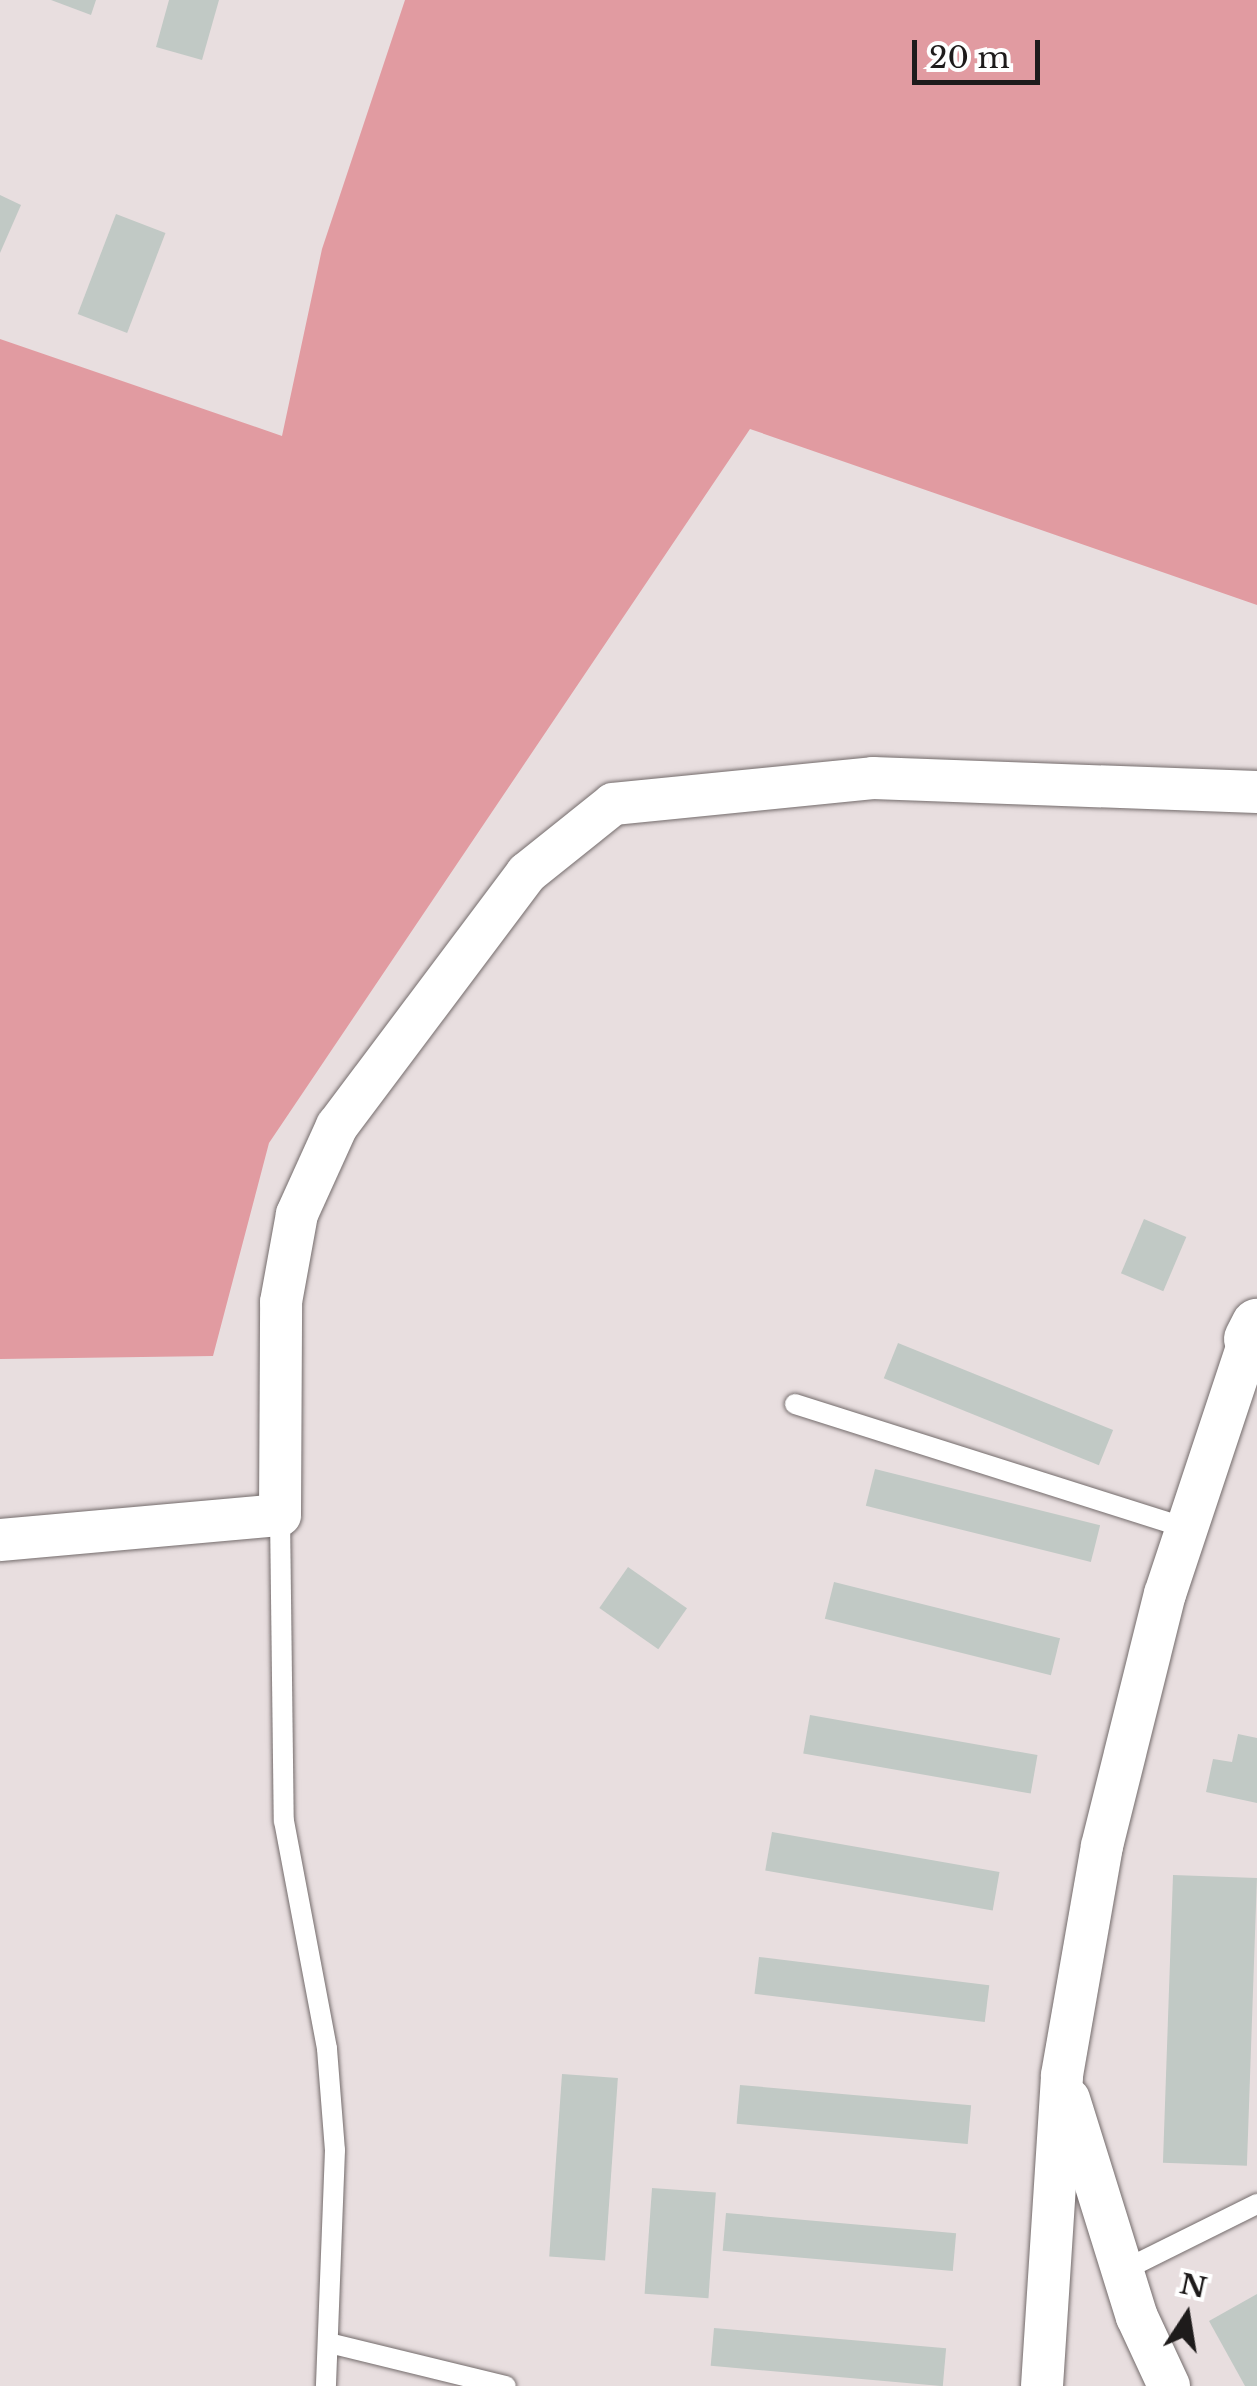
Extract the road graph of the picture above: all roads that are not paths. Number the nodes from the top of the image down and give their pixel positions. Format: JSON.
{"nodes":[{"id":1,"x":1257,"y":792,"type":"edge"},
{"id":2,"x":1254,"y":1332,"type":"edge"},
{"id":3,"x":795,"y":1404,"type":"dead end"},
{"id":4,"x":280,"y":1516,"type":"junction"},
{"id":5,"x":1187,"y":1528,"type":"junction"},
{"id":6,"x":0,"y":1540,"type":"edge"},
{"id":7,"x":1062,"y":2076,"type":"junction"},
{"id":8,"x":1257,"y":2204,"type":"edge"},
{"id":9,"x":1122,"y":2271,"type":"junction"},
{"id":10,"x":329,"y":2343,"type":"junction"},
{"id":11,"x":326,"y":2386,"type":"edge"},
{"id":12,"x":506,"y":2386,"type":"edge"},
{"id":13,"x":1042,"y":2386,"type":"edge"},
{"id":14,"x":1169,"y":2386,"type":"edge"}],
"edges":[{"from":1,"to":4,"type":"street"},
{"from":2,"to":5,"type":"street"},
{"from":3,"to":5,"type":"lane"},
{"from":4,"to":6,"type":"street"},
{"from":4,"to":10,"type":"lane"},
{"from":5,"to":7,"type":"street"},
{"from":7,"to":9,"type":"street"},
{"from":7,"to":13,"type":"street"},
{"from":8,"to":9,"type":"lane"},
{"from":9,"to":14,"type":"street"},
{"from":10,"to":11,"type":"lane"},
{"from":10,"to":12,"type":"lane"}]}
